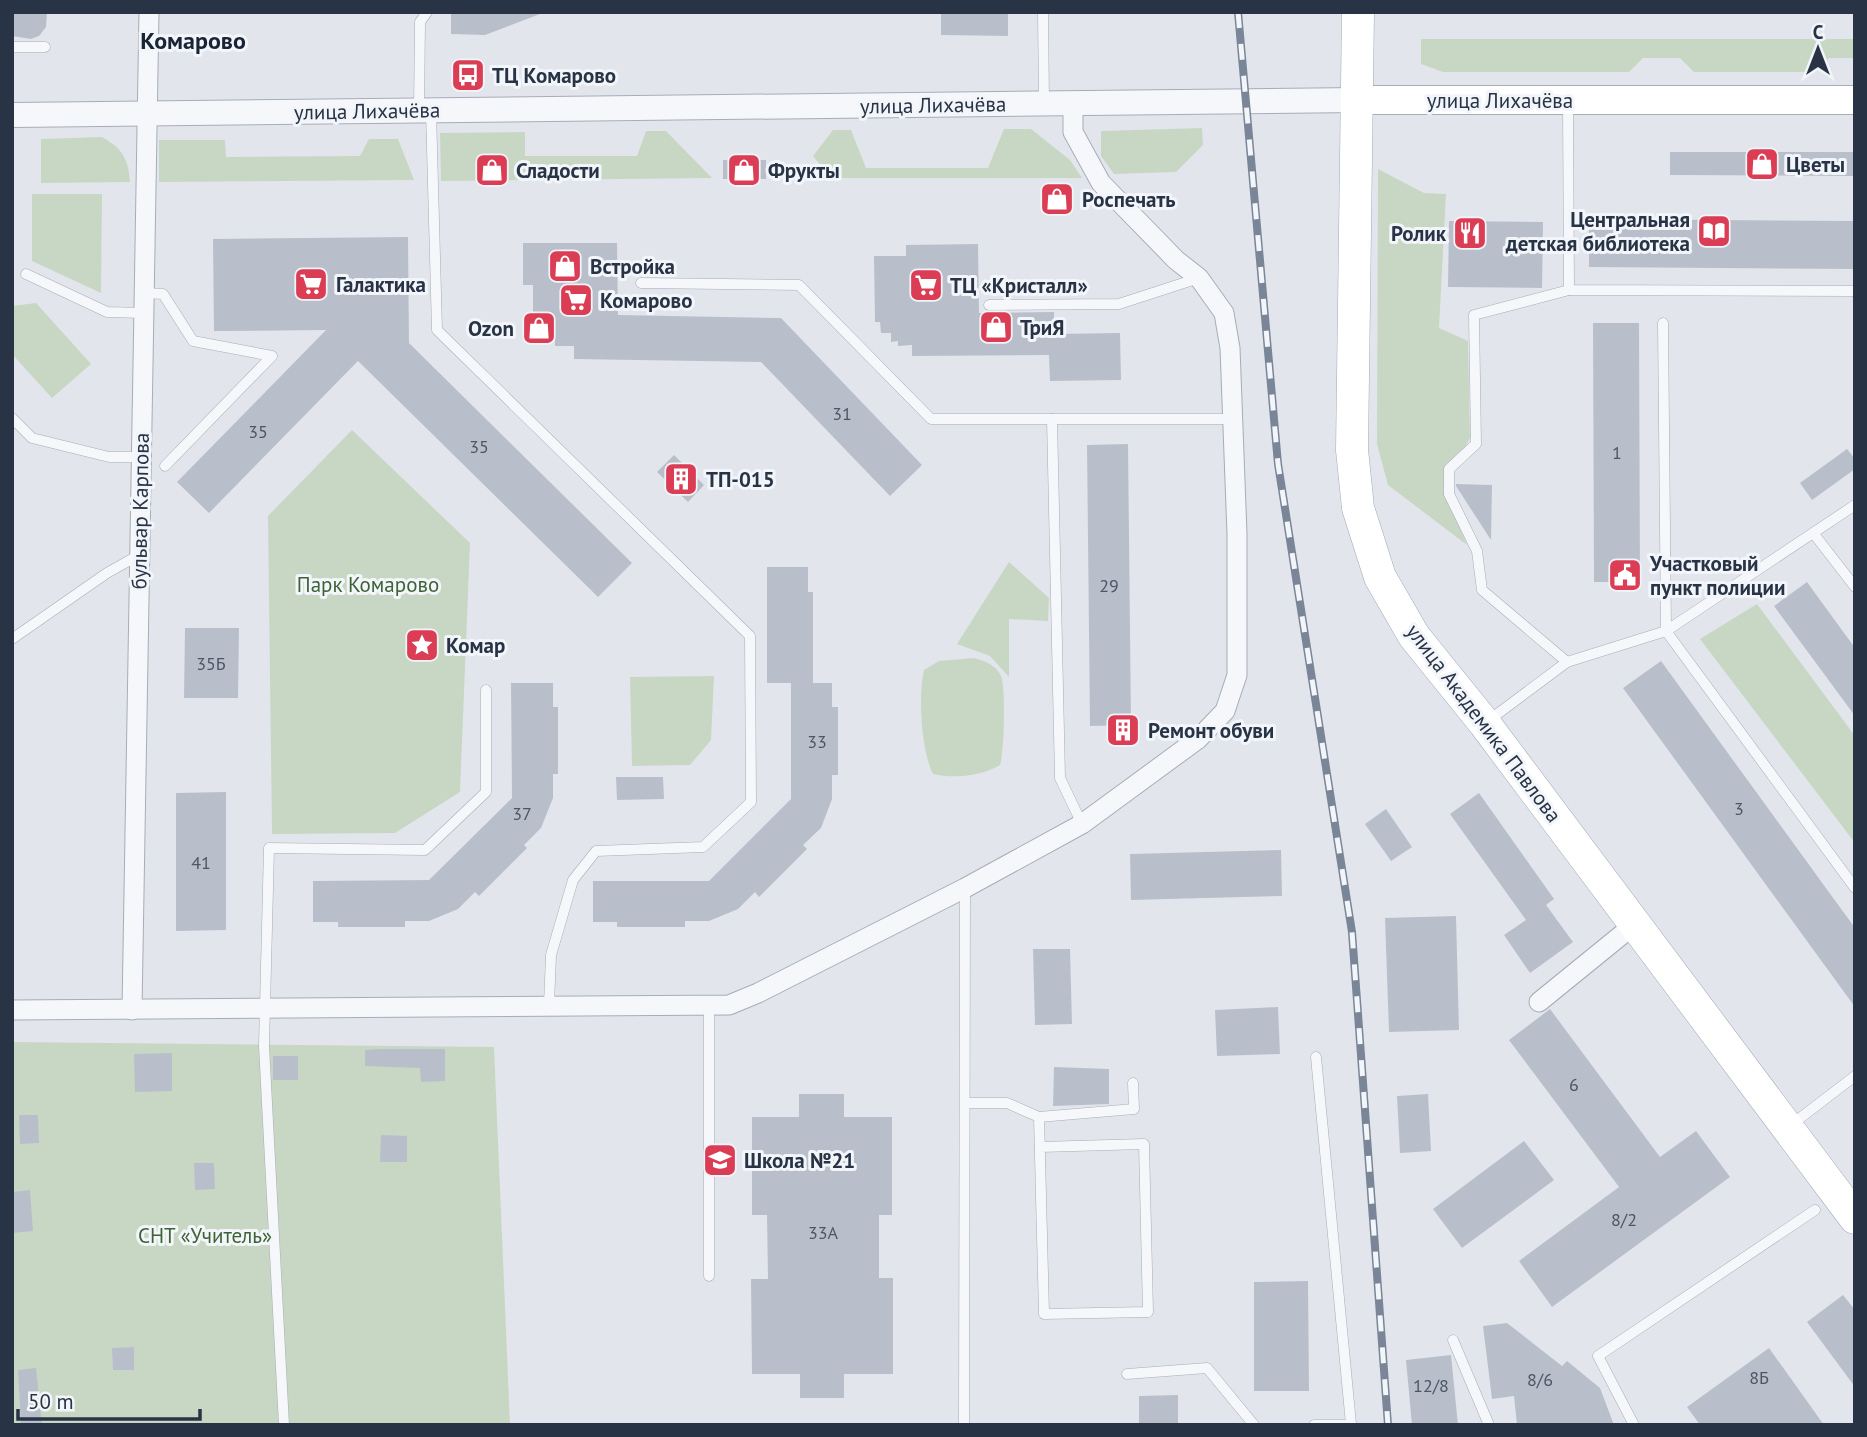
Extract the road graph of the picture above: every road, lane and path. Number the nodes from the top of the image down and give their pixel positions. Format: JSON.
{"nodes":[{"id":1,"x":149,"y":12,"type":"edge"},
{"id":2,"x":427,"y":12,"type":"edge"},
{"id":3,"x":1043,"y":12,"type":"edge"},
{"id":4,"x":1359,"y":12,"type":"edge"},
{"id":5,"x":12,"y":47,"type":"edge"},
{"id":6,"x":45,"y":47,"type":"dead end"},
{"id":7,"x":1358,"y":100,"type":"junction"},
{"id":8,"x":1568,"y":100,"type":"junction"},
{"id":9,"x":1855,"y":100,"type":"edge"},
{"id":10,"x":1044,"y":103,"type":"junction"},
{"id":11,"x":1073,"y":103,"type":"junction"},
{"id":12,"x":425,"y":110,"type":"junction"},
{"id":13,"x":146,"y":114,"type":"junction"},
{"id":14,"x":12,"y":115,"type":"edge"},
{"id":15,"x":26,"y":274,"type":"dead end"},
{"id":16,"x":1199,"y":278,"type":"junction"},
{"id":17,"x":641,"y":283,"type":"dead end"},
{"id":18,"x":1569,"y":290,"type":"junction"},
{"id":19,"x":1855,"y":291,"type":"edge"},
{"id":20,"x":143,"y":293,"type":"junction"},
{"id":21,"x":989,"y":305,"type":"dead end"},
{"id":22,"x":143,"y":313,"type":"junction"},
{"id":23,"x":1663,"y":323,"type":"dead end"},
{"id":24,"x":12,"y":418,"type":"edge"},
{"id":25,"x":1052,"y":419,"type":"junction"},
{"id":26,"x":1232,"y":419,"type":"junction"},
{"id":27,"x":141,"y":457,"type":"junction"},
{"id":28,"x":165,"y":466,"type":"dead end"},
{"id":29,"x":1855,"y":505,"type":"edge"},
{"id":30,"x":1814,"y":534,"type":"junction"},
{"id":31,"x":139,"y":555,"type":"junction"},
{"id":32,"x":1855,"y":587,"type":"edge"},
{"id":33,"x":1666,"y":631,"type":"junction"},
{"id":34,"x":12,"y":639,"type":"edge"},
{"id":35,"x":1567,"y":662,"type":"junction"},
{"id":36,"x":486,"y":690,"type":"dead end"},
{"id":37,"x":1485,"y":724,"type":"junction"},
{"id":38,"x":1082,"y":824,"type":"junction"},
{"id":39,"x":965,"y":888,"type":"junction"},
{"id":40,"x":1855,"y":888,"type":"edge"},
{"id":41,"x":1635,"y":924,"type":"junction"},
{"id":42,"x":1539,"y":1002,"type":"dead end"},
{"id":43,"x":709,"y":1004,"type":"junction"},
{"id":44,"x":549,"y":1005,"type":"junction"},
{"id":45,"x":265,"y":1008,"type":"junction"},
{"id":46,"x":12,"y":1010,"type":"edge"},
{"id":47,"x":132,"y":1010,"type":"junction"},
{"id":48,"x":1316,"y":1057,"type":"dead end"},
{"id":49,"x":1855,"y":1076,"type":"edge"},
{"id":50,"x":1133,"y":1083,"type":"dead end"},
{"id":51,"x":965,"y":1103,"type":"junction"},
{"id":52,"x":1040,"y":1118,"type":"junction"},
{"id":53,"x":1788,"y":1127,"type":"junction"},
{"id":54,"x":1040,"y":1146,"type":"junction"},
{"id":55,"x":1815,"y":1210,"type":"dead end"},
{"id":56,"x":1855,"y":1218,"type":"edge"},
{"id":57,"x":709,"y":1276,"type":"dead end"},
{"id":58,"x":1453,"y":1340,"type":"dead end"},
{"id":59,"x":1126,"y":1374,"type":"dead end"},
{"id":60,"x":1351,"y":1424,"type":"edge"},
{"id":61,"x":284,"y":1425,"type":"edge"},
{"id":62,"x":964,"y":1425,"type":"edge"},
{"id":63,"x":1254,"y":1425,"type":"edge"},
{"id":64,"x":1314,"y":1425,"type":"edge"},
{"id":65,"x":1489,"y":1425,"type":"edge"},
{"id":66,"x":1634,"y":1425,"type":"edge"}],
"edges":[{"from":1,"to":13,"type":"street","name":"бульвар Карпова"},
{"from":2,"to":12,"type":"lane"},
{"from":3,"to":10,"type":"lane"},
{"from":4,"to":7,"type":"main road","name":"улица Академика Павлова"},
{"from":5,"to":6,"type":"lane"},
{"from":7,"to":8,"type":"main road","name":"улица Лихачёва"},
{"from":7,"to":11,"type":"street","name":"улица Лихачёва"},
{"from":7,"to":37,"type":"main road","name":"улица Академика Павлова"},
{"from":8,"to":9,"type":"main road","name":"улица Лихачёва"},
{"from":8,"to":18,"type":"lane"},
{"from":10,"to":11,"type":"street","name":"улица Лихачёва"},
{"from":10,"to":12,"type":"street","name":"улица Лихачёва"},
{"from":11,"to":16,"type":"street"},
{"from":12,"to":13,"type":"street","name":"улица Лихачёва"},
{"from":12,"to":44,"type":"lane"},
{"from":13,"to":14,"type":"street","name":"улица Лихачёва"},
{"from":13,"to":20,"type":"street","name":"бульвар Карпова"},
{"from":15,"to":22,"type":"lane"},
{"from":16,"to":21,"type":"lane"},
{"from":16,"to":26,"type":"street"},
{"from":17,"to":25,"type":"lane"},
{"from":18,"to":19,"type":"lane"},
{"from":18,"to":35,"type":"lane"},
{"from":20,"to":22,"type":"street","name":"бульвар Карпова"},
{"from":20,"to":28,"type":"lane"},
{"from":22,"to":27,"type":"street","name":"бульвар Карпова"},
{"from":23,"to":33,"type":"lane"},
{"from":24,"to":27,"type":"lane"},
{"from":25,"to":26,"type":"lane"},
{"from":25,"to":38,"type":"lane"},
{"from":26,"to":38,"type":"street"},
{"from":27,"to":31,"type":"street","name":"бульвар Карпова"},
{"from":29,"to":30,"type":"lane"},
{"from":30,"to":32,"type":"lane"},
{"from":30,"to":33,"type":"lane"},
{"from":31,"to":34,"type":"lane"},
{"from":31,"to":47,"type":"street","name":"бульвар Карпова"},
{"from":33,"to":35,"type":"lane"},
{"from":33,"to":40,"type":"lane"},
{"from":35,"to":37,"type":"lane"},
{"from":36,"to":45,"type":"lane"},
{"from":37,"to":41,"type":"main road","name":"улица Академика Павлова"},
{"from":38,"to":39,"type":"street"},
{"from":39,"to":43,"type":"street"},
{"from":39,"to":51,"type":"lane"},
{"from":41,"to":42,"type":"street"},
{"from":41,"to":53,"type":"main road","name":"улица Академика Павлова"},
{"from":43,"to":44,"type":"street"},
{"from":43,"to":57,"type":"lane"},
{"from":44,"to":45,"type":"street"},
{"from":45,"to":47,"type":"street"},
{"from":45,"to":61,"type":"lane"},
{"from":46,"to":47,"type":"street"},
{"from":48,"to":60,"type":"lane"},
{"from":49,"to":53,"type":"lane"},
{"from":50,"to":52,"type":"lane"},
{"from":51,"to":52,"type":"lane"},
{"from":51,"to":62,"type":"lane"},
{"from":52,"to":54,"type":"lane"},
{"from":53,"to":56,"type":"main road","name":"улица Академика Павлова"},
{"from":54,"to":54,"type":"lane"},
{"from":55,"to":66,"type":"lane"},
{"from":58,"to":65,"type":"lane"},
{"from":59,"to":63,"type":"lane"},
{"from":60,"to":64,"type":"lane"}]}
